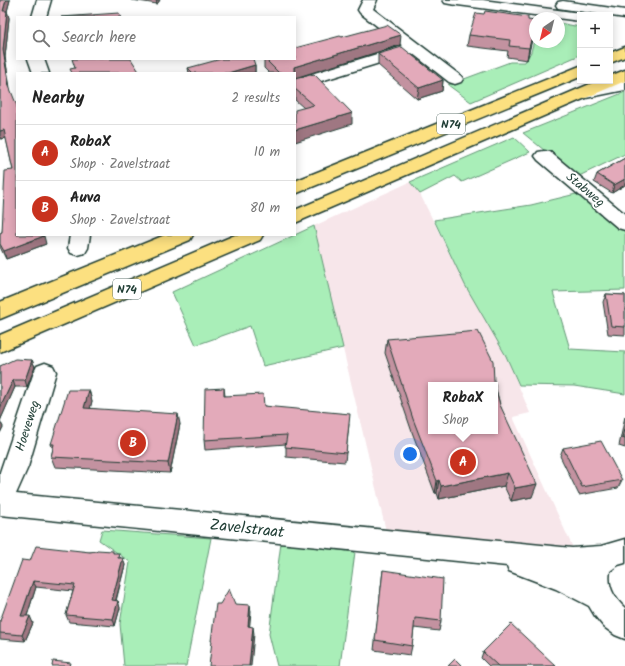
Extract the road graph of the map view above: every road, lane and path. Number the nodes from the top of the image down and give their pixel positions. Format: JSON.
{"nodes":[{"id":1,"x":44,"y":0,"type":"edge"},
{"id":2,"x":370,"y":0,"type":"edge"},
{"id":3,"x":450,"y":0,"type":"edge"},
{"id":4,"x":524,"y":10,"type":"junction"},
{"id":5,"x":625,"y":14,"type":"edge"},
{"id":6,"x":40,"y":16,"type":"edge"},
{"id":7,"x":577,"y":17,"type":"edge"},
{"id":8,"x":613,"y":21,"type":"edge"},
{"id":9,"x":625,"y":23,"type":"edge"},
{"id":10,"x":414,"y":48,"type":"junction"},
{"id":11,"x":625,"y":52,"type":"edge"},
{"id":12,"x":613,"y":57,"type":"edge"},
{"id":13,"x":36,"y":60,"type":"edge"},
{"id":14,"x":41,"y":72,"type":"edge"},
{"id":15,"x":577,"y":72,"type":"edge"},
{"id":16,"x":625,"y":75,"type":"edge"},
{"id":17,"x":455,"y":79,"type":"dead end"},
{"id":18,"x":296,"y":84,"type":"edge"},
{"id":19,"x":625,"y":86,"type":"edge"},
{"id":20,"x":581,"y":94,"type":"junction"},
{"id":21,"x":544,"y":156,"type":"dead end"},
{"id":22,"x":296,"y":188,"type":"edge"},
{"id":23,"x":296,"y":217,"type":"edge"},
{"id":24,"x":625,"y":224,"type":"edge"},
{"id":25,"x":181,"y":236,"type":"edge"},
{"id":26,"x":251,"y":236,"type":"edge"},
{"id":27,"x":0,"y":311,"type":"edge"},
{"id":28,"x":0,"y":344,"type":"edge"},
{"id":29,"x":45,"y":372,"type":"dead end"},
{"id":30,"x":0,"y":501,"type":"edge"},
{"id":31,"x":0,"y":504,"type":"edge"},
{"id":32,"x":493,"y":553,"type":"junction"},
{"id":33,"x":615,"y":554,"type":"edge"},
{"id":34,"x":598,"y":596,"type":"junction"},
{"id":35,"x":625,"y":624,"type":"edge"}],
"edges":[{"from":1,"to":6,"type":"street"},
{"from":2,"to":10,"type":"street"},
{"from":3,"to":4,"type":"street"},
{"from":4,"to":5,"type":"street"},
{"from":4,"to":7,"type":"street"},
{"from":8,"to":9,"type":"street"},
{"from":10,"to":17,"type":"street"},
{"from":10,"to":18,"type":"street"},
{"from":11,"to":12,"type":"highway"},
{"from":13,"to":14,"type":"street"},
{"from":15,"to":22,"type":"highway","number":"N74"},
{"from":16,"to":20,"type":"highway","number":"N74"},
{"from":19,"to":20,"type":"street"},
{"from":20,"to":23,"type":"highway","number":"N74"},
{"from":21,"to":24,"type":"street","name":"Stabweg"},
{"from":25,"to":27,"type":"highway","number":"N74"},
{"from":26,"to":28,"type":"highway","number":"N74"},
{"from":29,"to":30,"type":"street","name":"Hoeveweg"},
{"from":31,"to":32,"type":"street","name":"Zavelstraat"},
{"from":32,"to":33,"type":"street","name":"Zavelstraat"},
{"from":32,"to":34,"type":"street","name":"Zavelstraat"},
{"from":33,"to":34,"type":"street","name":"Zavelstraat"},
{"from":34,"to":35,"type":"street","name":"Zavelstraat"}]}
